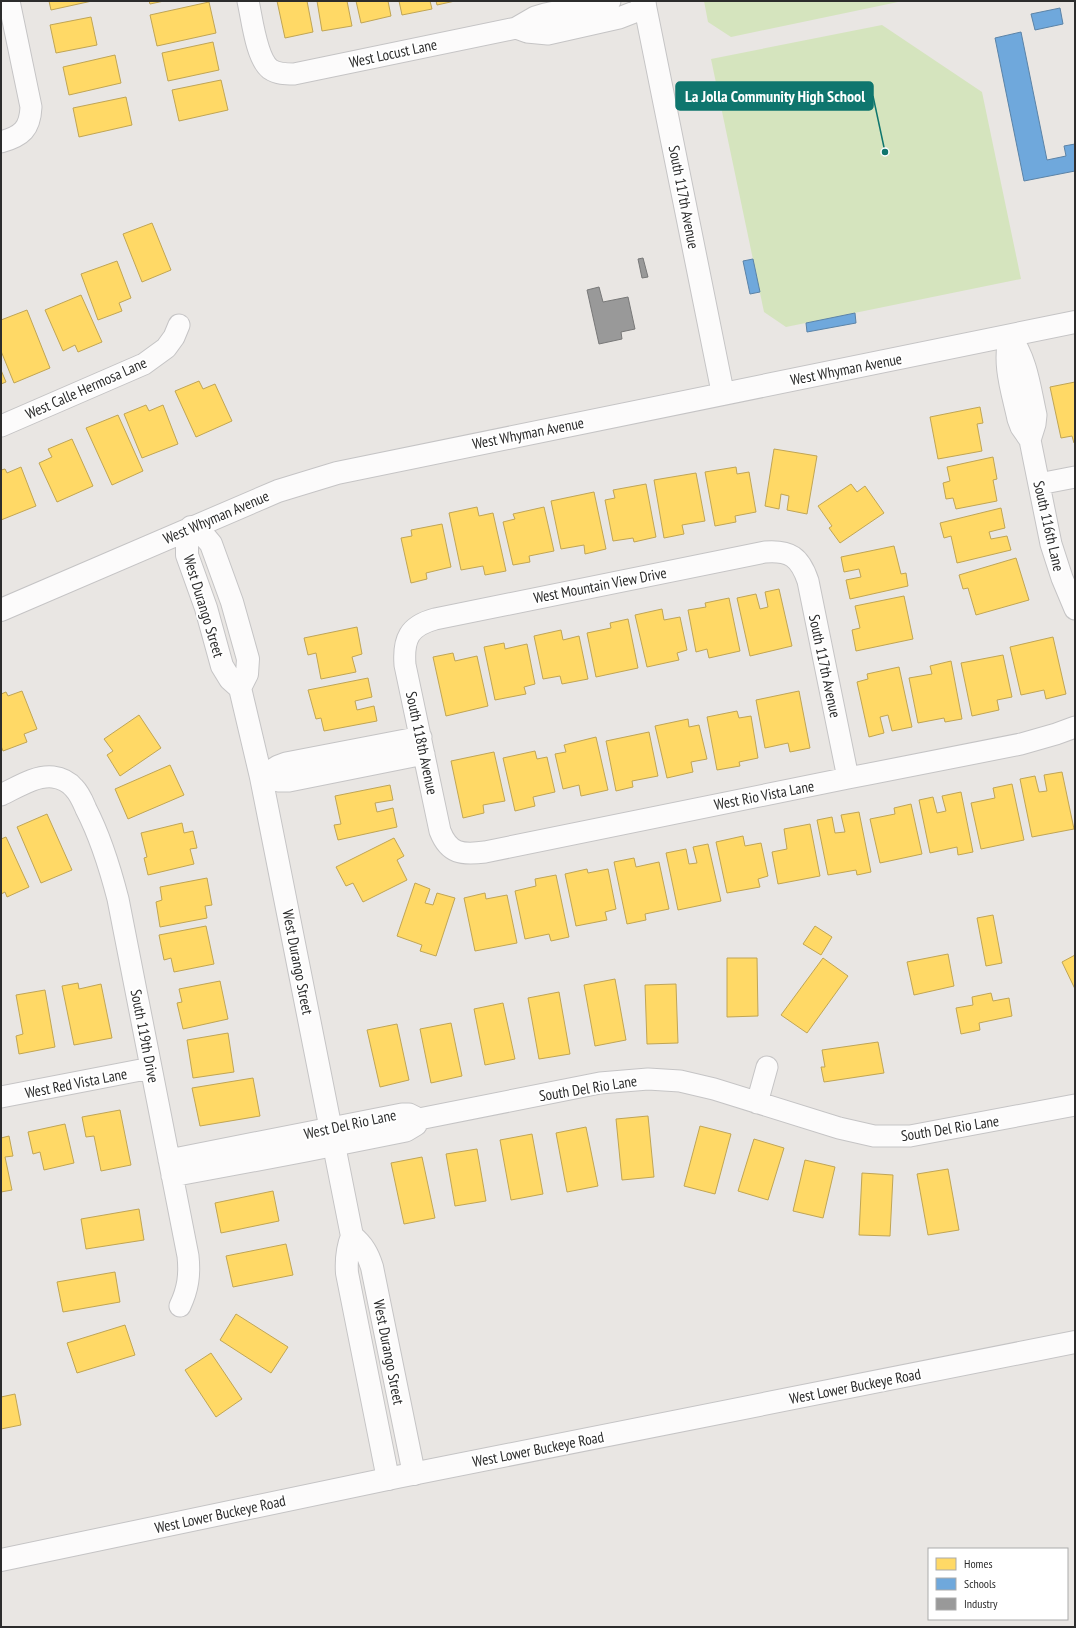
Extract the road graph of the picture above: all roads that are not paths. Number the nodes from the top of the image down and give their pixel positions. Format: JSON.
{"nodes":[{"id":1,"x":9,"y":1,"type":"edge"},
{"id":2,"x":248,"y":1,"type":"edge"},
{"id":3,"x":610,"y":1,"type":"edge"},
{"id":4,"x":642,"y":2,"type":"edge"},
{"id":5,"x":516,"y":28,"type":"junction"},
{"id":6,"x":1,"y":142,"type":"edge"},
{"id":7,"x":1075,"y":322,"type":"edge"},
{"id":8,"x":179,"y":325,"type":"dead end"},
{"id":9,"x":1010,"y":336,"type":"junction"},
{"id":10,"x":723,"y":394,"type":"junction"},
{"id":11,"x":1,"y":426,"type":"edge"},
{"id":12,"x":1075,"y":477,"type":"edge"},
{"id":13,"x":1039,"y":484,"type":"junction"},
{"id":14,"x":191,"y":527,"type":"junction"},
{"id":15,"x":794,"y":557,"type":"joint"},
{"id":16,"x":1075,"y":609,"type":"edge"},
{"id":17,"x":1,"y":610,"type":"edge"},
{"id":18,"x":409,"y":635,"type":"joint"},
{"id":19,"x":1075,"y":727,"type":"edge"},
{"id":20,"x":422,"y":746,"type":"junction"},
{"id":21,"x":261,"y":777,"type":"junction"},
{"id":22,"x":848,"y":778,"type":"junction"},
{"id":23,"x":1,"y":795,"type":"edge"},
{"id":24,"x":451,"y":849,"type":"joint"},
{"id":25,"x":767,"y":1067,"type":"dead end"},
{"id":26,"x":151,"y":1068,"type":"junction"},
{"id":27,"x":1,"y":1097,"type":"edge"},
{"id":28,"x":757,"y":1103,"type":"junction"},
{"id":29,"x":1075,"y":1105,"type":"edge"},
{"id":30,"x":419,"y":1119,"type":"joint"},
{"id":31,"x":333,"y":1137,"type":"junction"},
{"id":32,"x":171,"y":1168,"type":"junction"},
{"id":33,"x":352,"y":1236,"type":"junction"},
{"id":34,"x":180,"y":1306,"type":"dead end"},
{"id":35,"x":1075,"y":1342,"type":"edge"},
{"id":36,"x":414,"y":1474,"type":"junction"},
{"id":37,"x":388,"y":1479,"type":"junction"},
{"id":38,"x":1,"y":1560,"type":"edge"}],
"edges":[{"from":1,"to":6,"type":"street"},
{"from":2,"to":5,"type":"street","name":"West Locust Lane"},
{"from":3,"to":5,"type":"street","name":"West Locust Lane"},
{"from":4,"to":5,"type":"street","name":"West Locust Lane"},
{"from":4,"to":10,"type":"street","name":"South 117th Avenue"},
{"from":7,"to":9,"type":"street","name":"West Whyman Avenue"},
{"from":8,"to":11,"type":"street","name":"West Calle Hermosa Lane"},
{"from":9,"to":10,"type":"street","name":"West Whyman Avenue"},
{"from":9,"to":13,"type":"street","name":"South 116th Lane"},
{"from":10,"to":14,"type":"street","name":"West Whyman Avenue"},
{"from":12,"to":13,"type":"street"},
{"from":13,"to":16,"type":"street","name":"South 116th Lane"},
{"from":14,"to":17,"type":"street","name":"West Whyman Avenue"},
{"from":14,"to":21,"type":"street","name":"West Durango Street"},
{"from":15,"to":18,"type":"street","name":"West Mountain View Drive"},
{"from":15,"to":22,"type":"street","name":"South 117th Avenue"},
{"from":18,"to":20,"type":"street","name":"South 118th Avenue"},
{"from":19,"to":22,"type":"street","name":"West Rio Vista Lane"},
{"from":20,"to":21,"type":"street"},
{"from":20,"to":24,"type":"street","name":"South 118th Avenue"},
{"from":21,"to":31,"type":"street","name":"West Durango Street"},
{"from":22,"to":24,"type":"street","name":"West Rio Vista Lane"},
{"from":23,"to":26,"type":"street","name":"South 119th Drive"},
{"from":25,"to":28,"type":"street"},
{"from":26,"to":27,"type":"street","name":"West Red Vista Lane"},
{"from":26,"to":32,"type":"street","name":"South 119th Drive"},
{"from":28,"to":29,"type":"street","name":"South Del Rio Lane"},
{"from":28,"to":30,"type":"street","name":"South Del Rio Lane"},
{"from":30,"to":31,"type":"street","name":"West Del Rio Lane"},
{"from":31,"to":32,"type":"street","name":"West Del Rio Lane"},
{"from":31,"to":33,"type":"street","name":"West Durango Street"},
{"from":32,"to":34,"type":"street","name":"South 119th Drive"},
{"from":33,"to":36,"type":"street","name":"West Durango Street"},
{"from":33,"to":37,"type":"street","name":"West Durango Street"},
{"from":35,"to":36,"type":"street","name":"West Lower Buckeye Road"},
{"from":36,"to":37,"type":"street","name":"West Lower Buckeye Road"},
{"from":37,"to":38,"type":"street","name":"West Lower Buckeye Road"}]}
